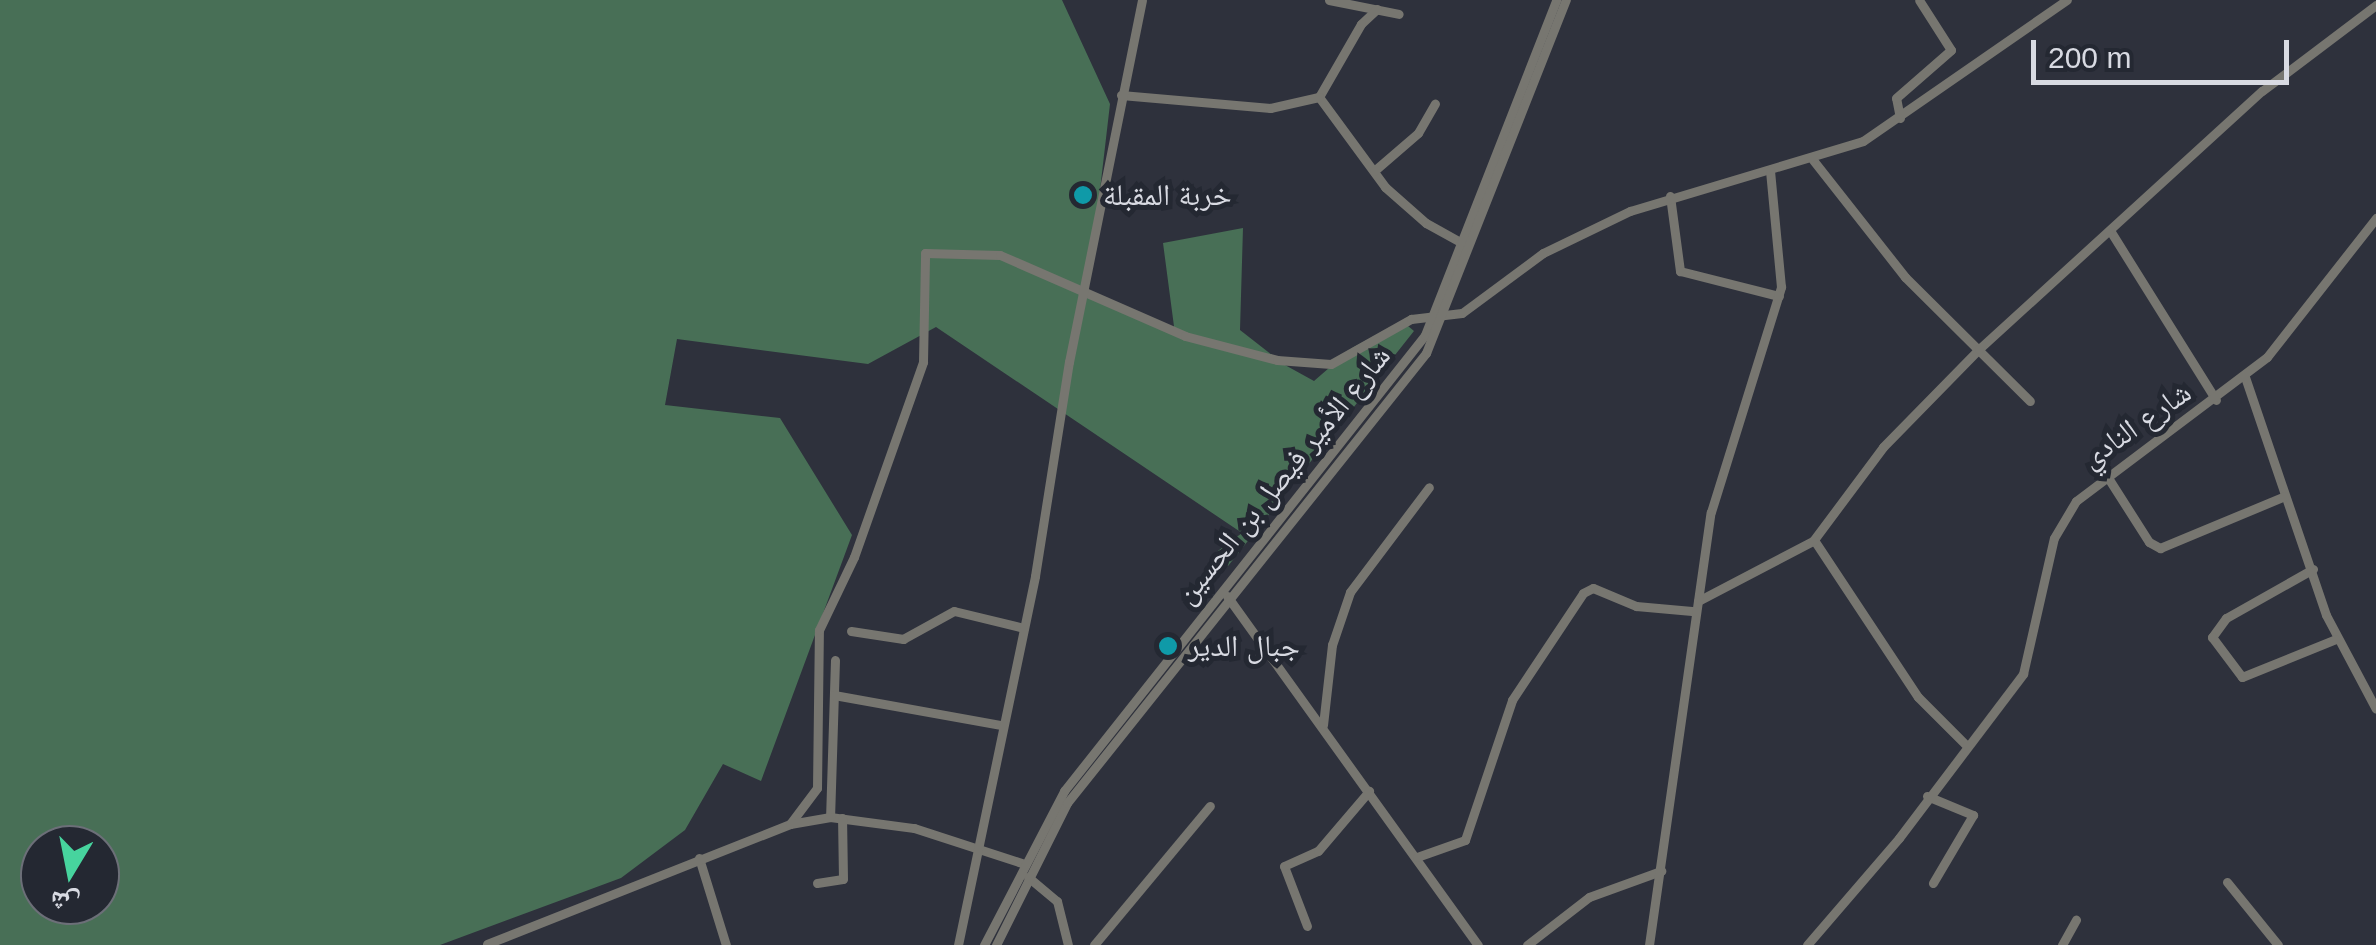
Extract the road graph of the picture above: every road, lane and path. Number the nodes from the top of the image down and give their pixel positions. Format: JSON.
{"nodes":[{"id":1,"x":1142,"y":0,"type":"edge"},
{"id":2,"x":1329,"y":0,"type":"edge"},
{"id":3,"x":1556,"y":0,"type":"edge"},
{"id":4,"x":1566,"y":0,"type":"edge"},
{"id":5,"x":1919,"y":0,"type":"edge"},
{"id":6,"x":2067,"y":0,"type":"edge"},
{"id":7,"x":1358,"y":5,"type":"junction"},
{"id":8,"x":2376,"y":6,"type":"edge"},
{"id":9,"x":1377,"y":9,"type":"junction"},
{"id":10,"x":1399,"y":14,"type":"dead end"},
{"id":11,"x":1361,"y":24,"type":"junction"},
{"id":12,"x":1121,"y":94,"type":"junction"},
{"id":13,"x":1320,"y":97,"type":"junction"},
{"id":14,"x":1435,"y":104,"type":"dead end"},
{"id":15,"x":1900,"y":118,"type":"junction"},
{"id":16,"x":1813,"y":160,"type":"junction"},
{"id":17,"x":1770,"y":170,"type":"junction"},
{"id":18,"x":1374,"y":171,"type":"junction"},
{"id":19,"x":1670,"y":196,"type":"junction"},
{"id":20,"x":2376,"y":219,"type":"edge"},
{"id":21,"x":2111,"y":232,"type":"junction"},
{"id":22,"x":1462,"y":243,"type":"junction"},
{"id":23,"x":1085,"y":292,"type":"junction"},
{"id":24,"x":1779,"y":296,"type":"junction"},
{"id":25,"x":1441,"y":314,"type":"junction"},
{"id":26,"x":1979,"y":349,"type":"junction"},
{"id":27,"x":2245,"y":377,"type":"junction"},
{"id":28,"x":2216,"y":400,"type":"junction"},
{"id":29,"x":2030,"y":401,"type":"dead end"},
{"id":30,"x":2105,"y":473,"type":"junction"},
{"id":31,"x":1429,"y":486,"type":"dead end"},
{"id":32,"x":2285,"y":496,"type":"junction"},
{"id":33,"x":1814,"y":540,"type":"junction"},
{"id":34,"x":2312,"y":569,"type":"junction"},
{"id":35,"x":1222,"y":590,"type":"junction"},
{"id":36,"x":1230,"y":599,"type":"junction"},
{"id":37,"x":1698,"y":601,"type":"junction"},
{"id":38,"x":1692,"y":612,"type":"junction"},
{"id":39,"x":1024,"y":628,"type":"junction"},
{"id":40,"x":851,"y":631,"type":"dead end"},
{"id":41,"x":2336,"y":638,"type":"junction"},
{"id":42,"x":835,"y":660,"type":"dead end"},
{"id":43,"x":834,"y":695,"type":"junction"},
{"id":44,"x":2376,"y":709,"type":"edge"},
{"id":45,"x":1323,"y":725,"type":"junction"},
{"id":46,"x":1001,"y":726,"type":"junction"},
{"id":47,"x":1966,"y":745,"type":"junction"},
{"id":48,"x":831,"y":776,"type":"junction"},
{"id":49,"x":818,"y":777,"type":"junction"},
{"id":50,"x":1369,"y":791,"type":"junction"},
{"id":51,"x":1926,"y":796,"type":"junction"},
{"id":52,"x":1210,"y":806,"type":"dead end"},
{"id":53,"x":830,"y":817,"type":"junction"},
{"id":54,"x":842,"y":818,"type":"junction"},
{"id":55,"x":790,"y":824,"type":"junction"},
{"id":56,"x":979,"y":847,"type":"junction"},
{"id":57,"x":1417,"y":857,"type":"junction"},
{"id":58,"x":699,"y":858,"type":"junction"},
{"id":59,"x":1022,"y":864,"type":"junction"},
{"id":60,"x":1661,"y":871,"type":"junction"},
{"id":61,"x":1028,"y":877,"type":"junction"},
{"id":62,"x":2227,"y":882,"type":"dead end"},
{"id":63,"x":818,"y":883,"type":"dead end"},
{"id":64,"x":1933,"y":884,"type":"dead end"},
{"id":65,"x":1016,"y":891,"type":"junction"},
{"id":66,"x":2076,"y":920,"type":"dead end"},
{"id":67,"x":1307,"y":926,"type":"dead end"},
{"id":68,"x":485,"y":945,"type":"edge"},
{"id":69,"x":726,"y":945,"type":"edge"},
{"id":70,"x":958,"y":945,"type":"edge"},
{"id":71,"x":984,"y":945,"type":"edge"},
{"id":72,"x":996,"y":945,"type":"edge"},
{"id":73,"x":1068,"y":945,"type":"edge"},
{"id":74,"x":1094,"y":945,"type":"edge"},
{"id":75,"x":1478,"y":945,"type":"edge"},
{"id":76,"x":1527,"y":945,"type":"edge"},
{"id":77,"x":1649,"y":945,"type":"edge"},
{"id":78,"x":1807,"y":945,"type":"edge"},
{"id":79,"x":2062,"y":945,"type":"edge"},
{"id":80,"x":2278,"y":945,"type":"edge"}],
"edges":[{"from":1,"to":12,"type":"street"},
{"from":2,"to":7,"type":"street"},
{"from":3,"to":22,"type":"street","name":"شارع الأمير فيصل بن الحسين"},
{"from":4,"to":25,"type":"street","name":"شارع الأمير فيصل بن الحسين"},
{"from":5,"to":15,"type":"street"},
{"from":6,"to":15,"type":"street"},
{"from":7,"to":9,"type":"street"},
{"from":7,"to":11,"type":"street"},
{"from":8,"to":21,"type":"street"},
{"from":9,"to":10,"type":"street"},
{"from":9,"to":11,"type":"street"},
{"from":11,"to":13,"type":"street"},
{"from":12,"to":13,"type":"street"},
{"from":12,"to":23,"type":"street"},
{"from":13,"to":18,"type":"street"},
{"from":14,"to":18,"type":"street"},
{"from":15,"to":16,"type":"street"},
{"from":16,"to":17,"type":"street"},
{"from":16,"to":26,"type":"street"},
{"from":17,"to":19,"type":"street"},
{"from":17,"to":24,"type":"street"},
{"from":18,"to":22,"type":"street"},
{"from":19,"to":24,"type":"street"},
{"from":19,"to":25,"type":"street"},
{"from":20,"to":27,"type":"street","name":"شارع النادي"},
{"from":21,"to":26,"type":"street"},
{"from":21,"to":28,"type":"street"},
{"from":22,"to":25,"type":"street","name":"شارع الأمير فيصل بن الحسين"},
{"from":23,"to":25,"type":"street"},
{"from":23,"to":39,"type":"street"},
{"from":23,"to":49,"type":"street"},
{"from":24,"to":37,"type":"street"},
{"from":25,"to":35,"type":"street","name":"شارع الأمير فيصل بن الحسين"},
{"from":25,"to":36,"type":"street","name":"شارع الأمير فيصل بن الحسين"},
{"from":26,"to":29,"type":"street"},
{"from":26,"to":33,"type":"street"},
{"from":27,"to":28,"type":"street","name":"شارع النادي"},
{"from":27,"to":32,"type":"street"},
{"from":28,"to":30,"type":"street","name":"شارع النادي"},
{"from":30,"to":32,"type":"street"},
{"from":30,"to":47,"type":"street","name":"شارع النادي"},
{"from":31,"to":45,"type":"street"},
{"from":32,"to":34,"type":"street"},
{"from":33,"to":37,"type":"street"},
{"from":33,"to":47,"type":"street"},
{"from":34,"to":41,"type":"street"},
{"from":34,"to":41,"type":"street"},
{"from":35,"to":36,"type":"street"},
{"from":35,"to":59,"type":"street","name":"شارع الأمير فيصل بن الحسين"},
{"from":36,"to":45,"type":"street"},
{"from":36,"to":61,"type":"street","name":"شارع الأمير فيصل بن الحسين"},
{"from":37,"to":38,"type":"street"},
{"from":38,"to":57,"type":"street"},
{"from":38,"to":60,"type":"street"},
{"from":39,"to":40,"type":"street"},
{"from":39,"to":46,"type":"street"},
{"from":41,"to":44,"type":"street"},
{"from":42,"to":43,"type":"street"},
{"from":43,"to":46,"type":"street"},
{"from":43,"to":48,"type":"street"},
{"from":45,"to":50,"type":"street"},
{"from":46,"to":56,"type":"street"},
{"from":47,"to":51,"type":"street","name":"شارع النادي"},
{"from":48,"to":49,"type":"street"},
{"from":48,"to":53,"type":"street"},
{"from":49,"to":55,"type":"street"},
{"from":50,"to":57,"type":"street"},
{"from":50,"to":67,"type":"street"},
{"from":51,"to":64,"type":"street"},
{"from":51,"to":78,"type":"street","name":"شارع النادي"},
{"from":52,"to":74,"type":"street"},
{"from":53,"to":54,"type":"street"},
{"from":53,"to":55,"type":"street"},
{"from":54,"to":56,"type":"street"},
{"from":54,"to":63,"type":"street"},
{"from":55,"to":58,"type":"street"},
{"from":56,"to":59,"type":"street"},
{"from":56,"to":70,"type":"street"},
{"from":57,"to":75,"type":"street"},
{"from":58,"to":68,"type":"street"},
{"from":58,"to":69,"type":"street"},
{"from":59,"to":65,"type":"street","name":"شارع الأمير فيصل بن الحسين"},
{"from":60,"to":76,"type":"street"},
{"from":60,"to":77,"type":"street"},
{"from":61,"to":65,"type":"street","name":"شارع الأمير فيصل بن الحسين"},
{"from":61,"to":73,"type":"street"},
{"from":62,"to":80,"type":"street"},
{"from":65,"to":71,"type":"street","name":"شارع الأمير فيصل بن الحسين"},
{"from":65,"to":72,"type":"street","name":"شارع الأمير فيصل بن الحسين"},
{"from":66,"to":79,"type":"street"}]}
